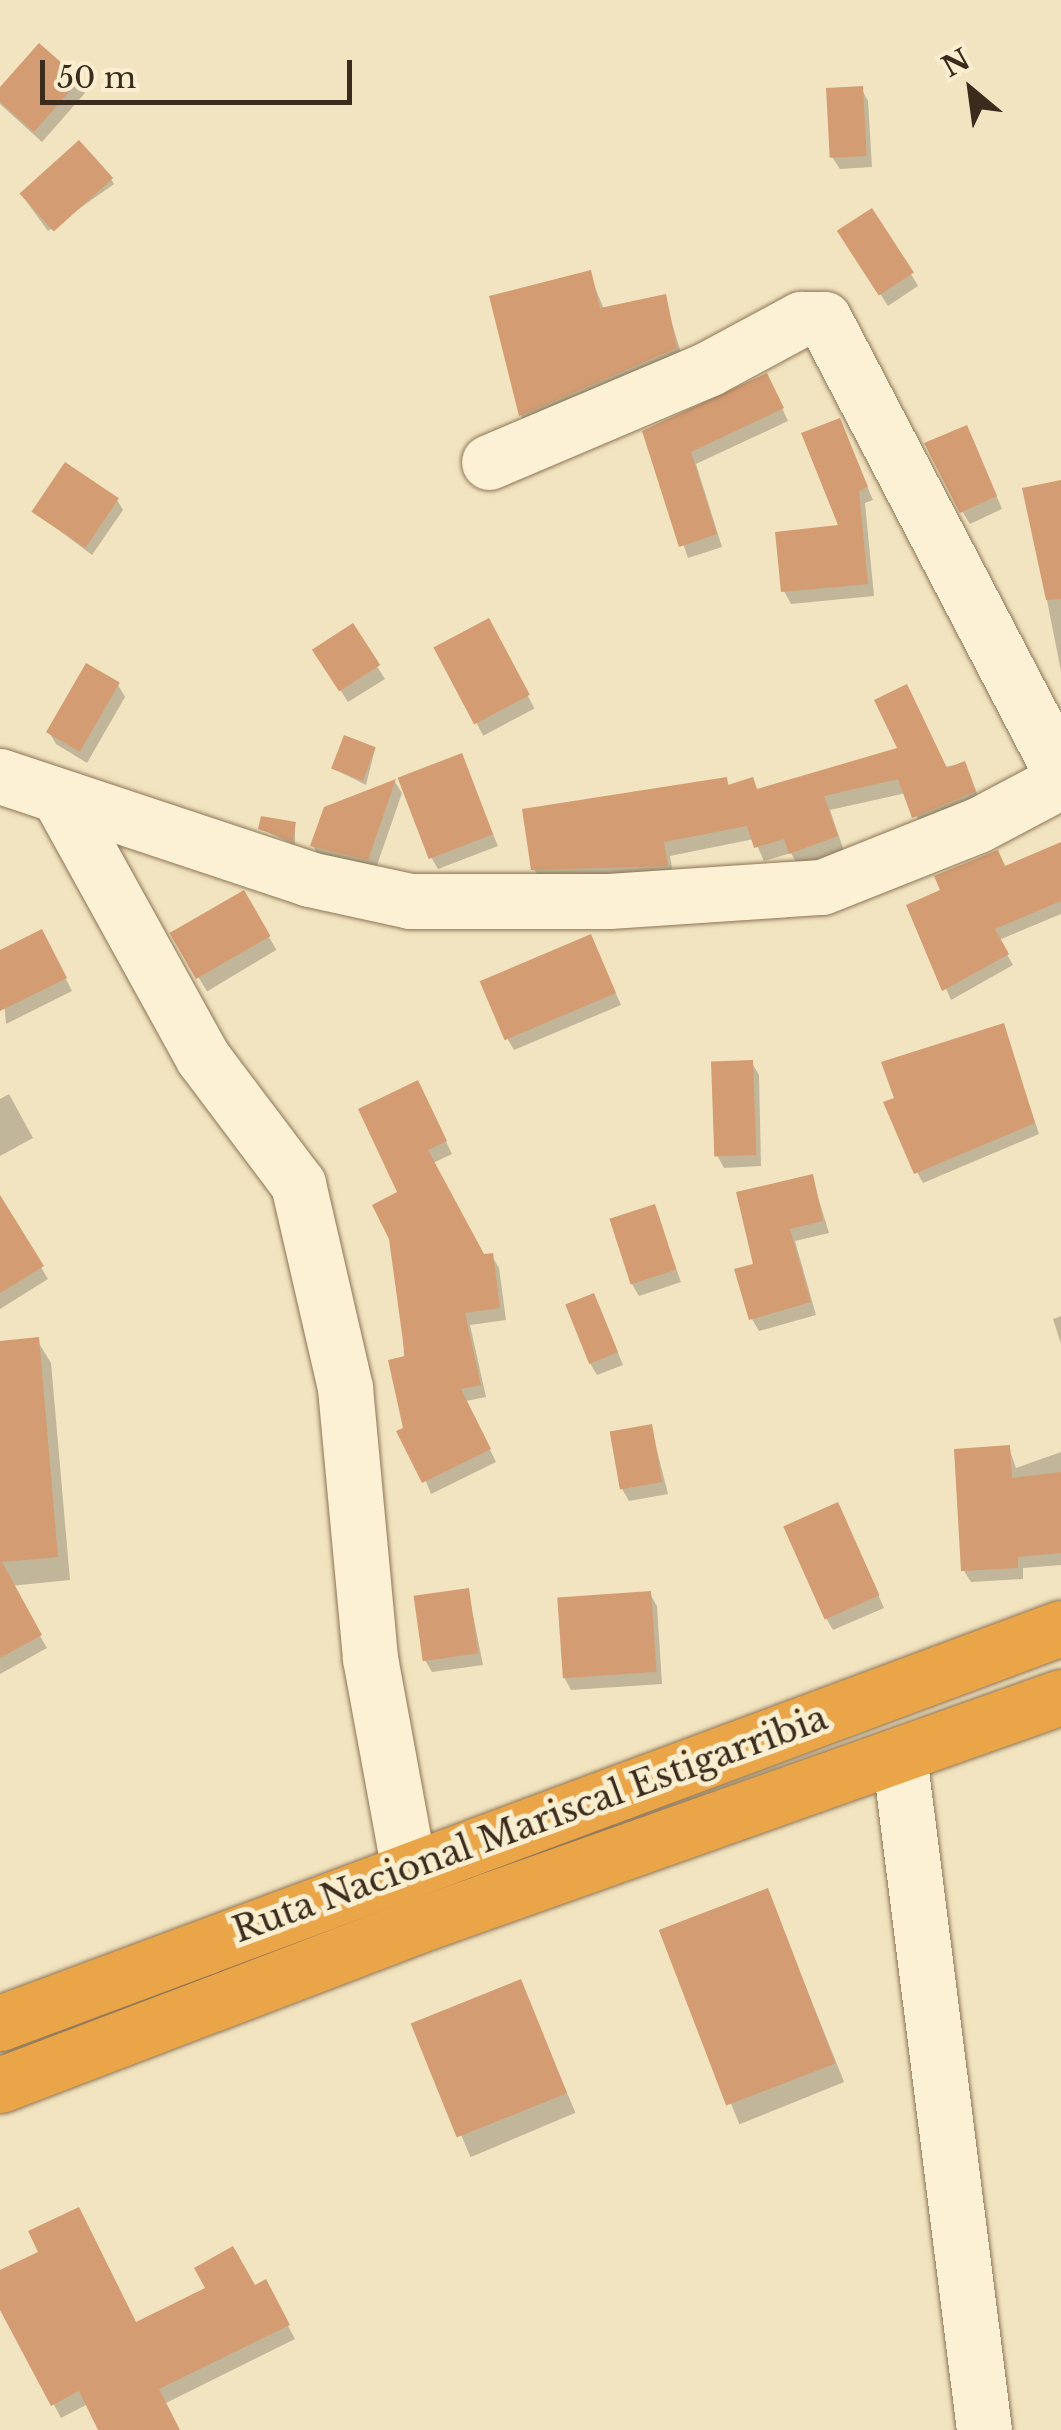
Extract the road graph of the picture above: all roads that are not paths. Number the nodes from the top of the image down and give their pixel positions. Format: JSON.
{"nodes":[{"id":1,"x":489,"y":462,"type":"dead end"},
{"id":2,"x":0,"y":776,"type":"edge"},
{"id":3,"x":1061,"y":777,"type":"edge"},
{"id":4,"x":60,"y":799,"type":"junction"},
{"id":5,"x":1061,"y":1628,"type":"edge"},
{"id":6,"x":1061,"y":1698,"type":"edge"},
{"id":7,"x":898,"y":1755,"type":"junction"},
{"id":8,"x":409,"y":1870,"type":"junction"},
{"id":9,"x":0,"y":2023,"type":"edge"},
{"id":10,"x":0,"y":2085,"type":"edge"},
{"id":11,"x":984,"y":2430,"type":"edge"}],
"edges":[{"from":1,"to":3,"type":"street"},
{"from":2,"to":4,"type":"street"},
{"from":3,"to":4,"type":"street"},
{"from":4,"to":8,"type":"street"},
{"from":5,"to":8,"type":"highway","name":"Ruta Nacional Mariscal Estigarribia"},
{"from":6,"to":7,"type":"highway","name":"Ruta Nacional Mariscal Estigarribia"},
{"from":7,"to":10,"type":"highway","name":"Ruta Nacional Mariscal Estigarribia"},
{"from":7,"to":11,"type":"street"},
{"from":8,"to":9,"type":"highway","name":"Ruta Nacional Mariscal Estigarribia"}]}
